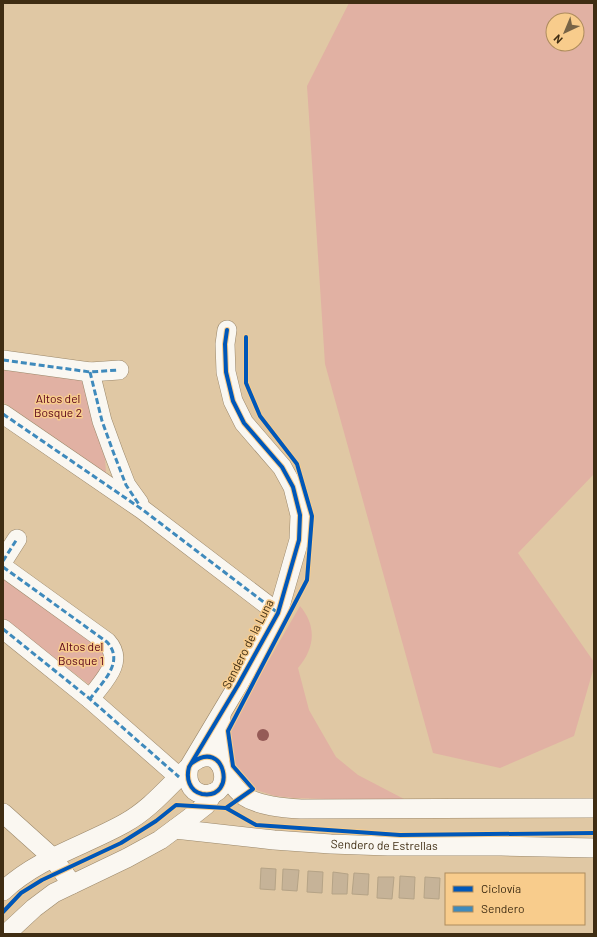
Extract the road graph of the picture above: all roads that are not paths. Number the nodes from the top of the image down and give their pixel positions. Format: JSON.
{"nodes":[{"id":1,"x":227,"y":330,"type":"dead end"},
{"id":2,"x":3,"y":360,"type":"edge"},
{"id":3,"x":119,"y":370,"type":"dead end"},
{"id":4,"x":90,"y":372,"type":"junction"},
{"id":5,"x":3,"y":414,"type":"edge"},
{"id":6,"x":143,"y":510,"type":"junction"},
{"id":7,"x":17,"y":539,"type":"dead end"},
{"id":8,"x":3,"y":561,"type":"edge"},
{"id":9,"x":3,"y":567,"type":"edge"},
{"id":10,"x":278,"y":613,"type":"junction"},
{"id":11,"x":3,"y":629,"type":"edge"},
{"id":12,"x":90,"y":699,"type":"junction"},
{"id":13,"x":221,"y":713,"type":"junction"},
{"id":14,"x":222,"y":768,"type":"junction"},
{"id":15,"x":187,"y":769,"type":"junction"},
{"id":16,"x":213,"y":793,"type":"junction"},
{"id":17,"x":594,"y":808,"type":"edge"},
{"id":18,"x":3,"y":813,"type":"edge"},
{"id":19,"x":174,"y":829,"type":"junction"},
{"id":20,"x":594,"y":848,"type":"edge"},
{"id":21,"x":52,"y":857,"type":"junction"},
{"id":22,"x":72,"y":884,"type":"junction"},
{"id":23,"x":3,"y":891,"type":"edge"},
{"id":24,"x":6,"y":934,"type":"edge"}],
"edges":[{"from":1,"to":10,"type":"street","name":"Sendero de la Luna"},
{"from":2,"to":4,"type":"street"},
{"from":3,"to":4,"type":"street"},
{"from":4,"to":6,"type":"street"},
{"from":5,"to":6,"type":"street"},
{"from":6,"to":10,"type":"street"},
{"from":7,"to":8,"type":"street"},
{"from":9,"to":12,"type":"street"},
{"from":10,"to":13,"type":"street","name":"Sendero de la Luna"},
{"from":11,"to":12,"type":"street"},
{"from":12,"to":15,"type":"street"},
{"from":13,"to":14,"type":"street"},
{"from":13,"to":15,"type":"street","name":"Sendero de la Luna"},
{"from":14,"to":15,"type":"street"},
{"from":14,"to":16,"type":"street"},
{"from":14,"to":17,"type":"street"},
{"from":15,"to":16,"type":"street"},
{"from":15,"to":21,"type":"street","name":"Sendero de la Luna"},
{"from":16,"to":19,"type":"street"},
{"from":18,"to":21,"type":"street"},
{"from":19,"to":20,"type":"street","name":"Sendero de Estrellas"},
{"from":19,"to":22,"type":"street"},
{"from":21,"to":22,"type":"street"},
{"from":21,"to":23,"type":"street","name":"Sendero de la Luna"},
{"from":22,"to":24,"type":"street"}]}
